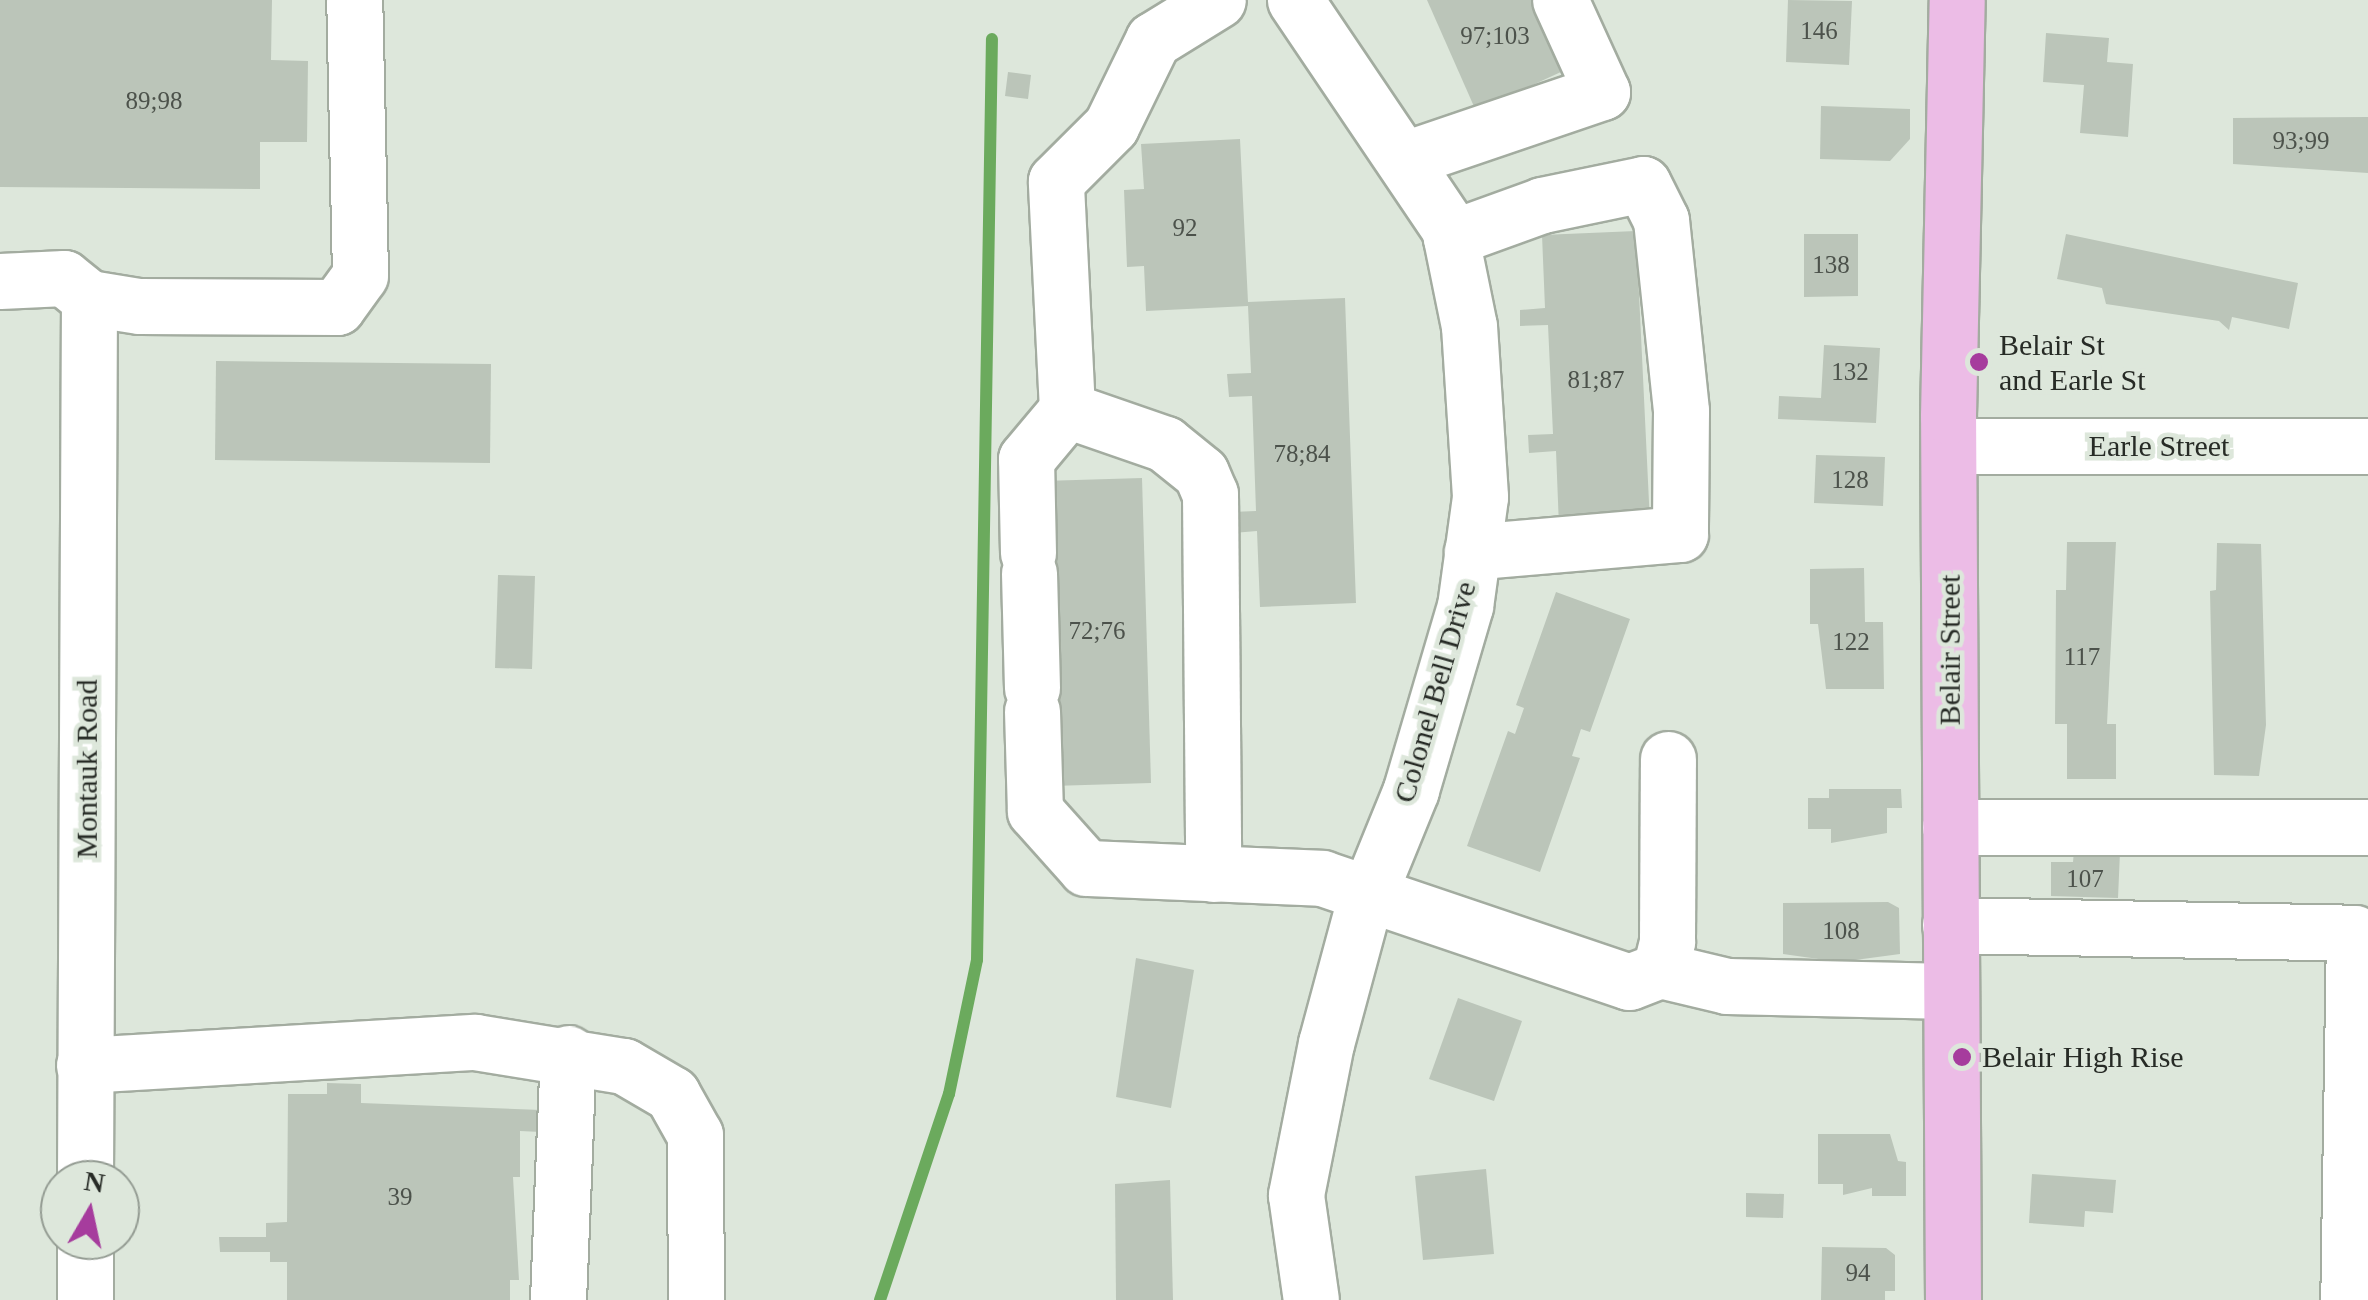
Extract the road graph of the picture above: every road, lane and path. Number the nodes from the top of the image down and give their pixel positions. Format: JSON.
{"nodes":[{"id":1,"x":354,"y":0,"type":"edge"},
{"id":2,"x":1218,"y":0,"type":"edge"},
{"id":3,"x":1294,"y":0,"type":"edge"},
{"id":4,"x":1560,"y":0,"type":"edge"},
{"id":5,"x":1958,"y":0,"type":"edge"},
{"id":6,"x":1408,"y":158,"type":"junction"},
{"id":7,"x":1451,"y":238,"type":"junction"},
{"id":8,"x":0,"y":281,"type":"edge"},
{"id":9,"x":89,"y":298,"type":"junction"},
{"id":10,"x":1066,"y":410,"type":"junction"},
{"id":11,"x":1950,"y":446,"type":"junction"},
{"id":12,"x":2368,"y":446,"type":"edge"},
{"id":13,"x":1472,"y":552,"type":"junction"},
{"id":14,"x":1668,"y":759,"type":"dead end"},
{"id":15,"x":1950,"y":826,"type":"junction"},
{"id":16,"x":2368,"y":827,"type":"edge"},
{"id":17,"x":1213,"y":874,"type":"junction"},
{"id":18,"x":1369,"y":891,"type":"junction"},
{"id":19,"x":1950,"y":924,"type":"junction"},
{"id":20,"x":1660,"y":970,"type":"junction"},
{"id":21,"x":1950,"y":991,"type":"junction"},
{"id":22,"x":568,"y":1054,"type":"junction"},
{"id":23,"x":84,"y":1065,"type":"junction"},
{"id":24,"x":84,"y":1160,"type":"edge"},
{"id":25,"x":84,"y":1260,"type":"edge"},
{"id":26,"x":85,"y":1300,"type":"edge"},
{"id":27,"x":558,"y":1300,"type":"edge"},
{"id":28,"x":696,"y":1300,"type":"edge"},
{"id":29,"x":1311,"y":1300,"type":"edge"},
{"id":30,"x":1952,"y":1300,"type":"edge"},
{"id":31,"x":2348,"y":1300,"type":"edge"}],
"edges":[{"from":1,"to":9,"type":"street"},
{"from":2,"to":10,"type":"street"},
{"from":3,"to":6,"type":"street","name":"Colonel Bell Drive"},
{"from":4,"to":6,"type":"street"},
{"from":5,"to":11,"type":"main road","name":"Belair Street"},
{"from":6,"to":7,"type":"street","name":"Colonel Bell Drive"},
{"from":7,"to":13,"type":"street","name":"Colonel Bell Drive"},
{"from":7,"to":13,"type":"street"},
{"from":8,"to":9,"type":"street"},
{"from":9,"to":23,"type":"street","name":"Montauk Road"},
{"from":10,"to":17,"type":"street"},
{"from":10,"to":17,"type":"street"},
{"from":11,"to":12,"type":"street","name":"Earle Street"},
{"from":11,"to":15,"type":"main road","name":"Belair Street"},
{"from":13,"to":18,"type":"street","name":"Colonel Bell Drive"},
{"from":14,"to":20,"type":"street"},
{"from":15,"to":16,"type":"street"},
{"from":15,"to":19,"type":"main road","name":"Belair Street"},
{"from":17,"to":18,"type":"street"},
{"from":18,"to":20,"type":"street"},
{"from":18,"to":29,"type":"street","name":"Colonel Bell Drive"},
{"from":19,"to":21,"type":"main road","name":"Belair Street"},
{"from":19,"to":31,"type":"street"},
{"from":20,"to":21,"type":"street"},
{"from":21,"to":30,"type":"main road","name":"Belair Street"},
{"from":22,"to":23,"type":"street"},
{"from":22,"to":27,"type":"street"},
{"from":22,"to":28,"type":"street"},
{"from":23,"to":24,"type":"street","name":"Montauk Road"},
{"from":25,"to":26,"type":"street"}]}
